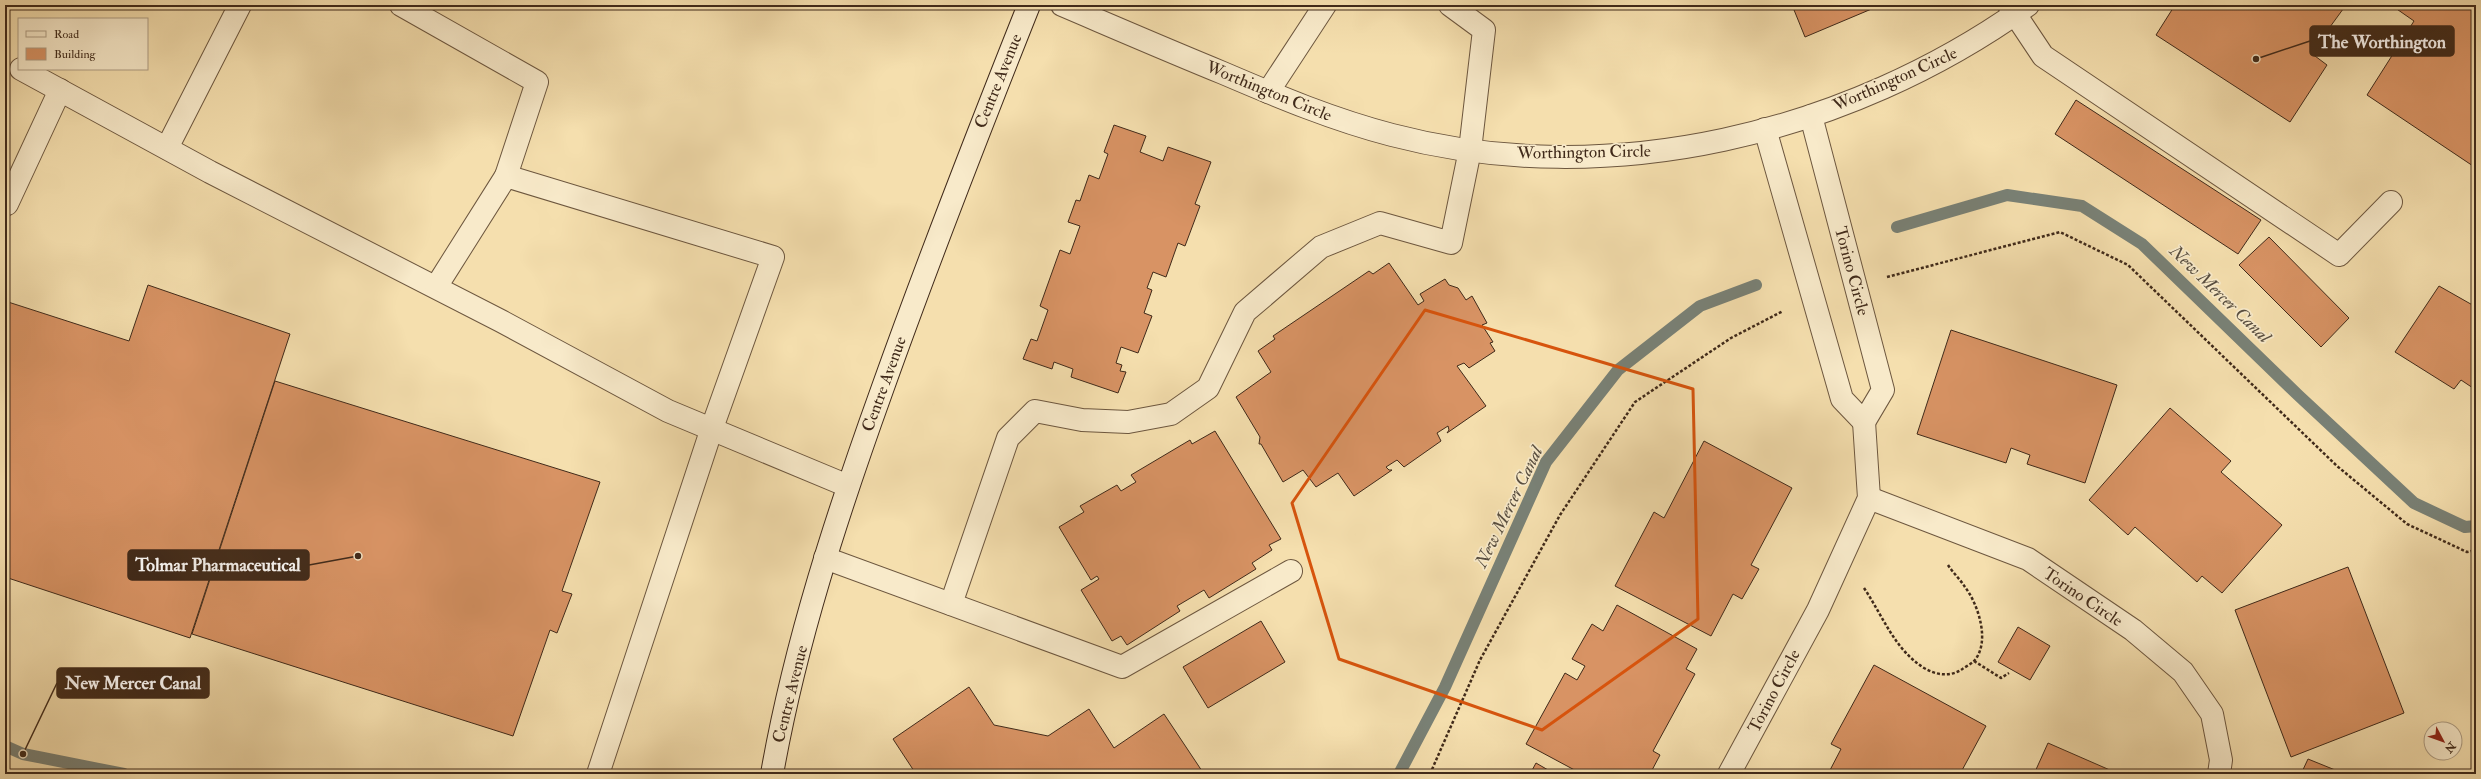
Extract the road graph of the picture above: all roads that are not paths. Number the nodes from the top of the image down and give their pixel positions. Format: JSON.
{"nodes":[{"id":1,"x":240,"y":5,"type":"edge"},
{"id":2,"x":401,"y":5,"type":"edge"},
{"id":3,"x":1028,"y":5,"type":"edge"},
{"id":4,"x":1062,"y":5,"type":"edge"},
{"id":5,"x":1325,"y":5,"type":"edge"},
{"id":6,"x":1450,"y":5,"type":"edge"},
{"id":7,"x":2018,"y":8,"type":"edge"},
{"id":8,"x":5,"y":60,"type":"edge"},
{"id":9,"x":18,"y":67,"type":"edge"},
{"id":10,"x":24,"y":70,"type":"edge"},
{"id":11,"x":60,"y":90,"type":"junction"},
{"id":12,"x":1268,"y":92,"type":"junction"},
{"id":13,"x":1811,"y":116,"type":"junction"},
{"id":14,"x":1765,"y":129,"type":"junction"},
{"id":15,"x":167,"y":148,"type":"junction"},
{"id":16,"x":1470,"y":150,"type":"junction"},
{"id":17,"x":506,"y":176,"type":"junction"},
{"id":18,"x":2391,"y":202,"type":"dead end"},
{"id":19,"x":5,"y":203,"type":"edge"},
{"id":20,"x":436,"y":287,"type":"junction"},
{"id":21,"x":1864,"y":422,"type":"junction"},
{"id":22,"x":712,"y":428,"type":"junction"},
{"id":23,"x":848,"y":486,"type":"junction"},
{"id":24,"x":1869,"y":498,"type":"junction"},
{"id":25,"x":826,"y":558,"type":"junction"},
{"id":26,"x":1290,"y":571,"type":"dead end"},
{"id":27,"x":951,"y":604,"type":"junction"},
{"id":28,"x":598,"y":774,"type":"edge"},
{"id":29,"x":772,"y":774,"type":"edge"},
{"id":30,"x":1729,"y":774,"type":"edge"},
{"id":31,"x":2219,"y":774,"type":"edge"}],
"edges":[{"from":1,"to":15,"type":"street"},
{"from":2,"to":17,"type":"street"},
{"from":3,"to":23,"type":"street","name":"Centre Avenue"},
{"from":4,"to":12,"type":"street","name":"Worthington Circle"},
{"from":5,"to":12,"type":"street"},
{"from":6,"to":16,"type":"street"},
{"from":7,"to":13,"type":"street","name":"Worthington Circle"},
{"from":7,"to":18,"type":"street"},
{"from":8,"to":9,"type":"street"},
{"from":10,"to":11,"type":"street"},
{"from":11,"to":15,"type":"street"},
{"from":11,"to":19,"type":"street"},
{"from":12,"to":16,"type":"street","name":"Worthington Circle"},
{"from":13,"to":14,"type":"street","name":"Worthington Circle"},
{"from":13,"to":21,"type":"street","name":"Torino Circle"},
{"from":14,"to":16,"type":"street","name":"Worthington Circle"},
{"from":14,"to":21,"type":"street"},
{"from":15,"to":20,"type":"street"},
{"from":16,"to":27,"type":"street"},
{"from":17,"to":20,"type":"street"},
{"from":17,"to":22,"type":"street"},
{"from":20,"to":22,"type":"street"},
{"from":21,"to":24,"type":"street","name":"Torino Circle"},
{"from":22,"to":23,"type":"street"},
{"from":22,"to":28,"type":"street"},
{"from":23,"to":25,"type":"street","name":"Centre Avenue"},
{"from":24,"to":30,"type":"street","name":"Torino Circle"},
{"from":24,"to":31,"type":"street","name":"Torino Circle"},
{"from":25,"to":27,"type":"street"},
{"from":25,"to":29,"type":"street","name":"Centre Avenue"},
{"from":26,"to":27,"type":"street"}]}
